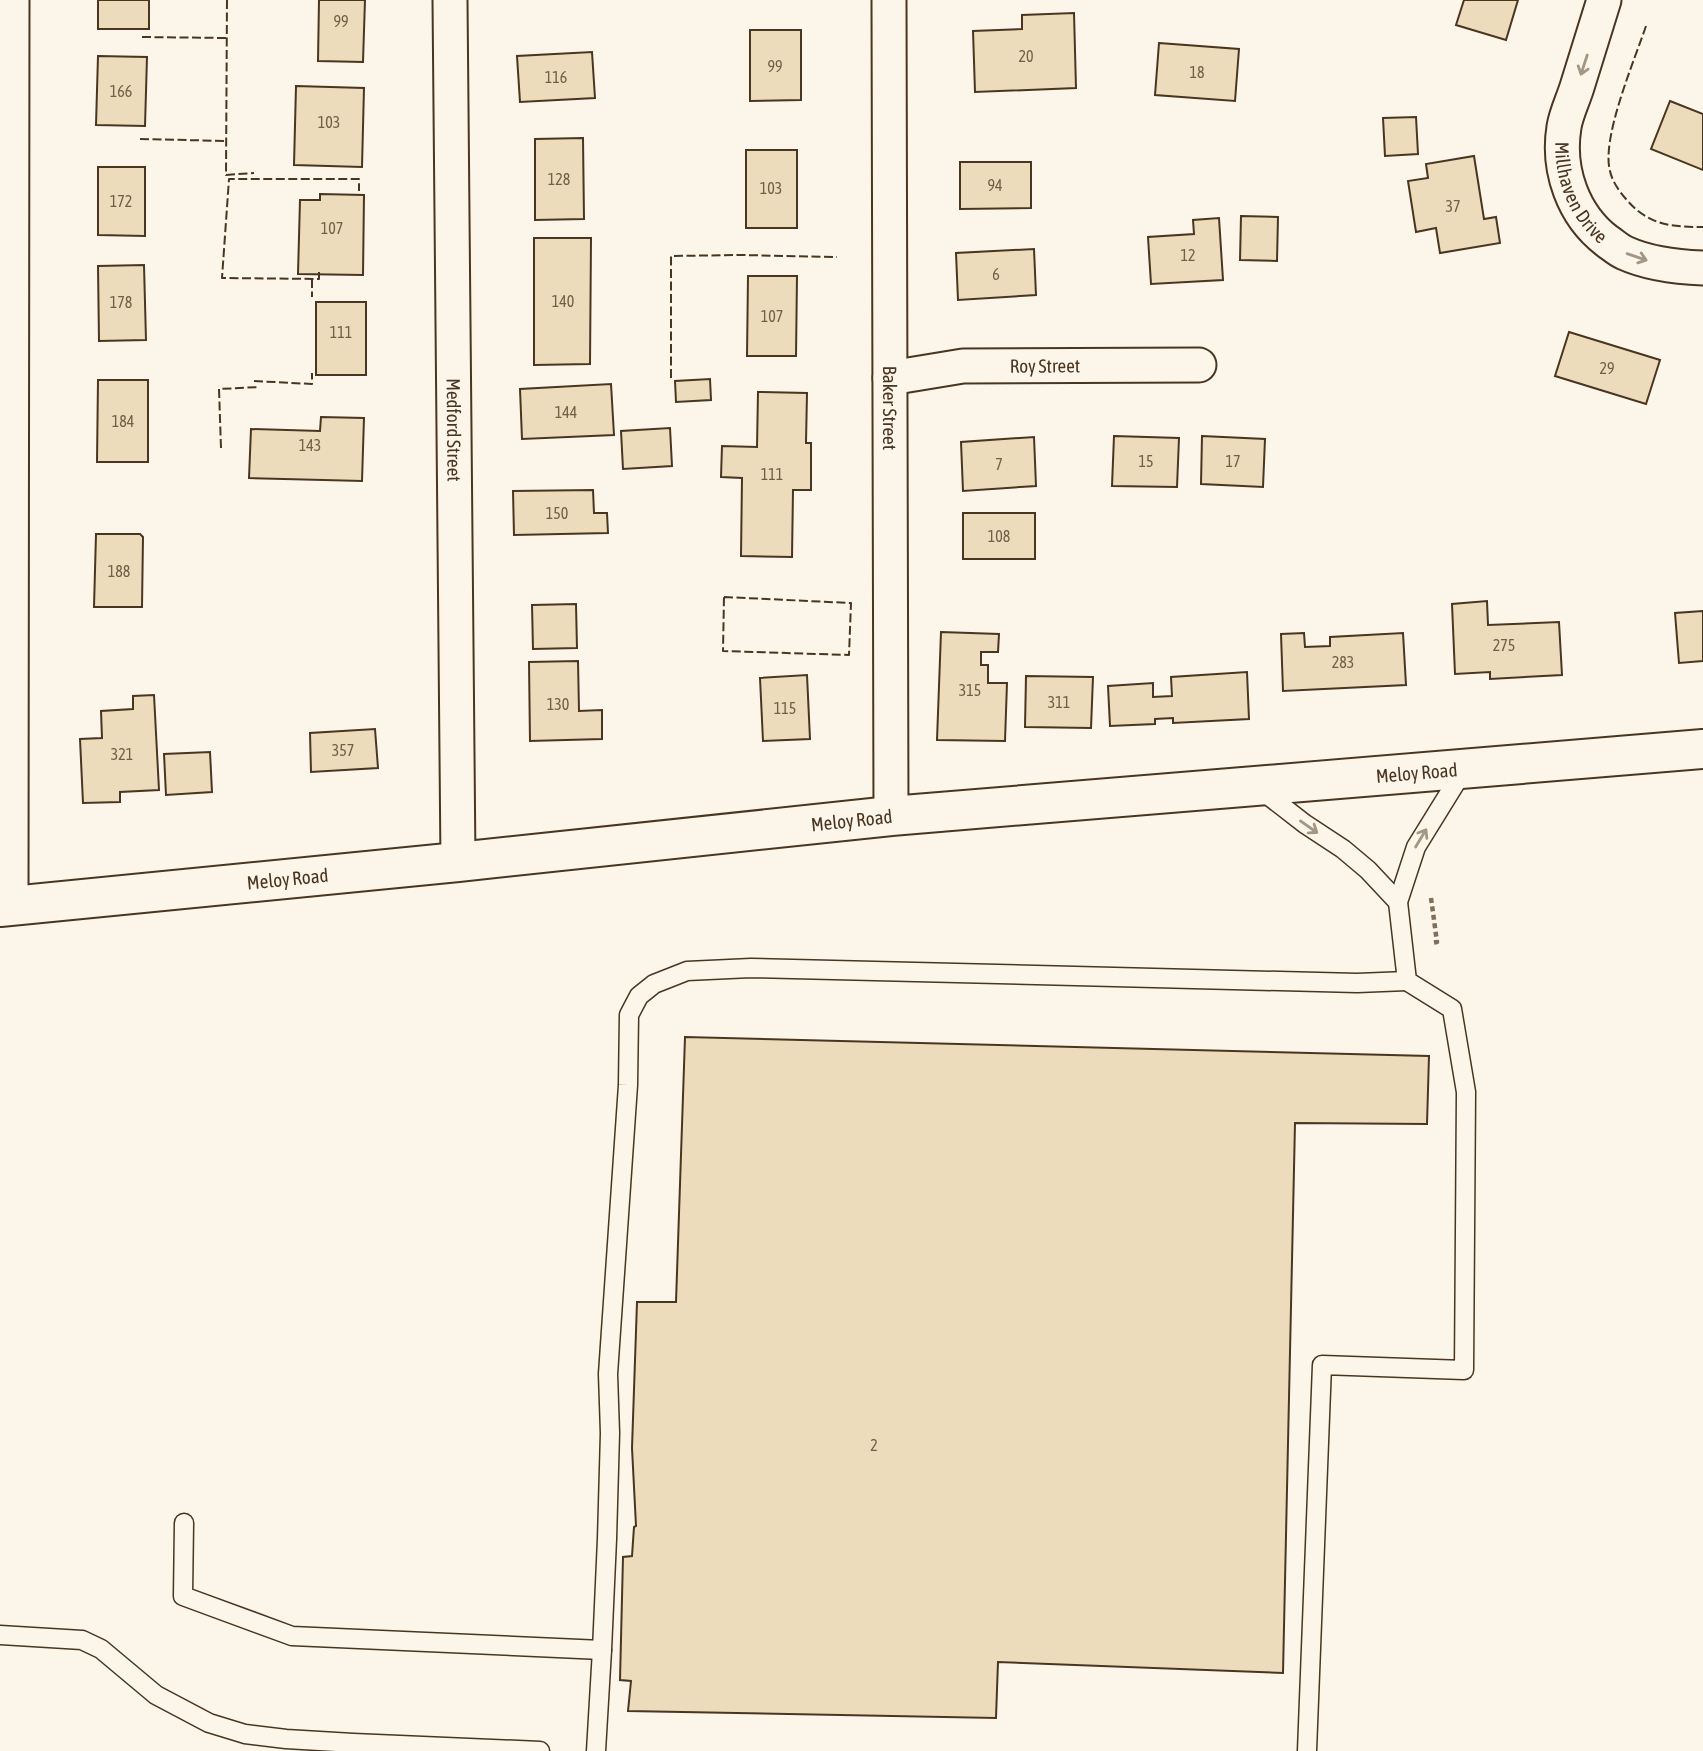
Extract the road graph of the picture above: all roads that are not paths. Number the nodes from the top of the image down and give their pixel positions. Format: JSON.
{"nodes":[{"id":1,"x":12,"y":0,"type":"edge"},
{"id":2,"x":450,"y":0,"type":"edge"},
{"id":3,"x":889,"y":0,"type":"edge"},
{"id":4,"x":1604,"y":0,"type":"edge"},
{"id":5,"x":1703,"y":268,"type":"edge"},
{"id":6,"x":1199,"y":365,"type":"dead end"},
{"id":7,"x":890,"y":378,"type":"junction"},
{"id":8,"x":1703,"y":749,"type":"edge"},
{"id":9,"x":1465,"y":768,"type":"junction"},
{"id":10,"x":1255,"y":786,"type":"junction"},
{"id":11,"x":891,"y":816,"type":"junction"},
{"id":12,"x":458,"y":862,"type":"junction"},
{"id":13,"x":1398,"y":902,"type":"junction"},
{"id":14,"x":5,"y":906,"type":"edge"},
{"id":15,"x":1407,"y":981,"type":"junction"},
{"id":16,"x":184,"y":1523,"type":"dead end"},
{"id":17,"x":0,"y":1635,"type":"edge"},
{"id":18,"x":602,"y":1650,"type":"junction"},
{"id":19,"x":353,"y":1747,"type":"edge"},
{"id":20,"x":540,"y":1751,"type":"edge"},
{"id":21,"x":596,"y":1751,"type":"edge"},
{"id":22,"x":1307,"y":1751,"type":"edge"}],
"edges":[{"from":1,"to":14,"type":"street"},
{"from":2,"to":12,"type":"street","name":"Medford Street"},
{"from":3,"to":7,"type":"street","name":"Baker Street"},
{"from":4,"to":5,"type":"street","name":"Millhaven Drive","one_way":true},
{"from":6,"to":7,"type":"street","name":"Roy Street"},
{"from":7,"to":11,"type":"street","name":"Baker Street"},
{"from":8,"to":9,"type":"main road","name":"Meloy Road"},
{"from":9,"to":10,"type":"main road","name":"Meloy Road"},
{"from":13,"to":9,"type":"lane","one_way":true},
{"from":10,"to":11,"type":"main road","name":"Meloy Road"},
{"from":10,"to":13,"type":"lane","one_way":true},
{"from":11,"to":12,"type":"main road","name":"Meloy Road"},
{"from":12,"to":14,"type":"main road","name":"Meloy Road"},
{"from":13,"to":15,"type":"lane"},
{"from":15,"to":18,"type":"lane"},
{"from":15,"to":22,"type":"lane"},
{"from":16,"to":18,"type":"lane"},
{"from":17,"to":19,"type":"lane"},
{"from":18,"to":21,"type":"lane"},
{"from":19,"to":20,"type":"lane"}]}
